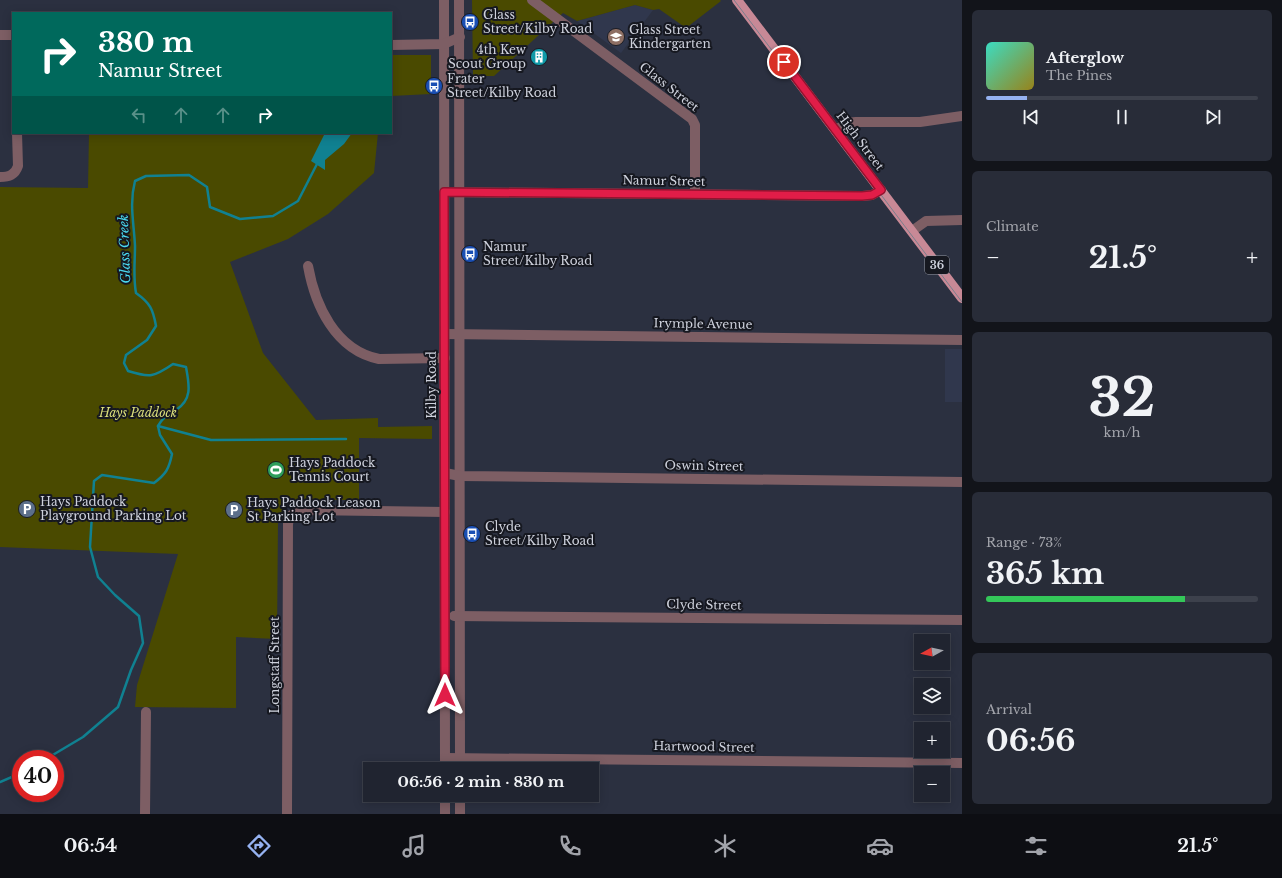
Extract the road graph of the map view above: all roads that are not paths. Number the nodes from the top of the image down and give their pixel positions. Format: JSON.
{"nodes":[{"id":1,"x":444,"y":0,"type":"edge"},
{"id":2,"x":459,"y":0,"type":"edge"},
{"id":3,"x":532,"y":0,"type":"edge"},
{"id":4,"x":737,"y":0,"type":"edge"},
{"id":5,"x":0,"y":35,"type":"edge"},
{"id":6,"x":12,"y":35,"type":"edge"},
{"id":7,"x":460,"y":37,"type":"junction"},
{"id":8,"x":444,"y":44,"type":"junction"},
{"id":9,"x":392,"y":45,"type":"edge"},
{"id":10,"x":962,"y":116,"type":"edge"},
{"id":11,"x":836,"y":130,"type":"junction"},
{"id":12,"x":17,"y":134,"type":"edge"},
{"id":13,"x":0,"y":177,"type":"edge"},
{"id":14,"x":881,"y":190,"type":"junction"},
{"id":15,"x":444,"y":192,"type":"junction"},
{"id":16,"x":460,"y":192,"type":"junction"},
{"id":17,"x":695,"y":194,"type":"junction"},
{"id":18,"x":962,"y":220,"type":"edge"},
{"id":19,"x":912,"y":231,"type":"junction"},
{"id":20,"x":308,"y":266,"type":"dead end"},
{"id":21,"x":962,"y":298,"type":"edge"},
{"id":22,"x":445,"y":334,"type":"junction"},
{"id":23,"x":460,"y":334,"type":"junction"},
{"id":24,"x":962,"y":340,"type":"edge"},
{"id":25,"x":445,"y":358,"type":"junction"},
{"id":26,"x":445,"y":473,"type":"junction"},
{"id":27,"x":460,"y":476,"type":"junction"},
{"id":28,"x":962,"y":482,"type":"edge"},
{"id":29,"x":445,"y":512,"type":"junction"},
{"id":30,"x":460,"y":615,"type":"junction"},
{"id":31,"x":445,"y":616,"type":"junction"},
{"id":32,"x":962,"y":620,"type":"edge"},
{"id":33,"x":146,"y":712,"type":"dead end"},
{"id":34,"x":460,"y":757,"type":"junction"},
{"id":35,"x":445,"y":758,"type":"junction"},
{"id":36,"x":445,"y":762,"type":"edge"},
{"id":37,"x":460,"y":762,"type":"edge"},
{"id":38,"x":962,"y":763,"type":"edge"},
{"id":39,"x":445,"y":802,"type":"edge"},
{"id":40,"x":460,"y":802,"type":"edge"},
{"id":41,"x":145,"y":814,"type":"edge"},
{"id":42,"x":287,"y":814,"type":"edge"},
{"id":43,"x":445,"y":814,"type":"edge"},
{"id":44,"x":460,"y":814,"type":"edge"}],
"edges":[{"from":1,"to":8,"type":"street","name":"Kilby Road"},
{"from":2,"to":7,"type":"street"},
{"from":3,"to":17,"type":"street","name":"Glass Street"},
{"from":4,"to":11,"type":"main road","name":"High Street","number":"36"},
{"from":5,"to":6,"type":"street"},
{"from":7,"to":8,"type":"street"},
{"from":7,"to":16,"type":"street"},
{"from":8,"to":9,"type":"street"},
{"from":8,"to":15,"type":"street","name":"Kilby Road"},
{"from":10,"to":11,"type":"street"},
{"from":11,"to":14,"type":"main road","name":"High Street","number":"36"},
{"from":12,"to":13,"type":"street"},
{"from":14,"to":17,"type":"street","name":"Namur Street"},
{"from":14,"to":19,"type":"main road","name":"High Street","number":"36"},
{"from":15,"to":16,"type":"street","name":"Namur Street"},
{"from":15,"to":22,"type":"street","name":"Kilby Road"},
{"from":16,"to":17,"type":"street","name":"Namur Street"},
{"from":16,"to":23,"type":"street"},
{"from":18,"to":19,"type":"street"},
{"from":19,"to":21,"type":"main road","name":"High Street","number":"36"},
{"from":20,"to":25,"type":"street"},
{"from":22,"to":23,"type":"street","name":"Irymple Avenue"},
{"from":22,"to":25,"type":"street","name":"Kilby Road"},
{"from":23,"to":24,"type":"street","name":"Irymple Avenue"},
{"from":23,"to":27,"type":"street"},
{"from":25,"to":26,"type":"street","name":"Kilby Road"},
{"from":26,"to":27,"type":"street","name":"Oswin Street"},
{"from":26,"to":29,"type":"street","name":"Kilby Road"},
{"from":27,"to":28,"type":"street","name":"Oswin Street"},
{"from":27,"to":30,"type":"street"},
{"from":29,"to":31,"type":"street","name":"Kilby Road"},
{"from":29,"to":42,"type":"street","name":"Longstaff Street"},
{"from":30,"to":31,"type":"street","name":"Clyde Street"},
{"from":30,"to":32,"type":"street","name":"Clyde Street"},
{"from":30,"to":34,"type":"street"},
{"from":31,"to":35,"type":"street","name":"Kilby Road"},
{"from":33,"to":41,"type":"street"},
{"from":34,"to":35,"type":"street","name":"Hartwood Street"},
{"from":34,"to":37,"type":"street"},
{"from":34,"to":38,"type":"street","name":"Hartwood Street"},
{"from":35,"to":36,"type":"street","name":"Kilby Road"},
{"from":39,"to":43,"type":"street"},
{"from":40,"to":44,"type":"street"}]}
